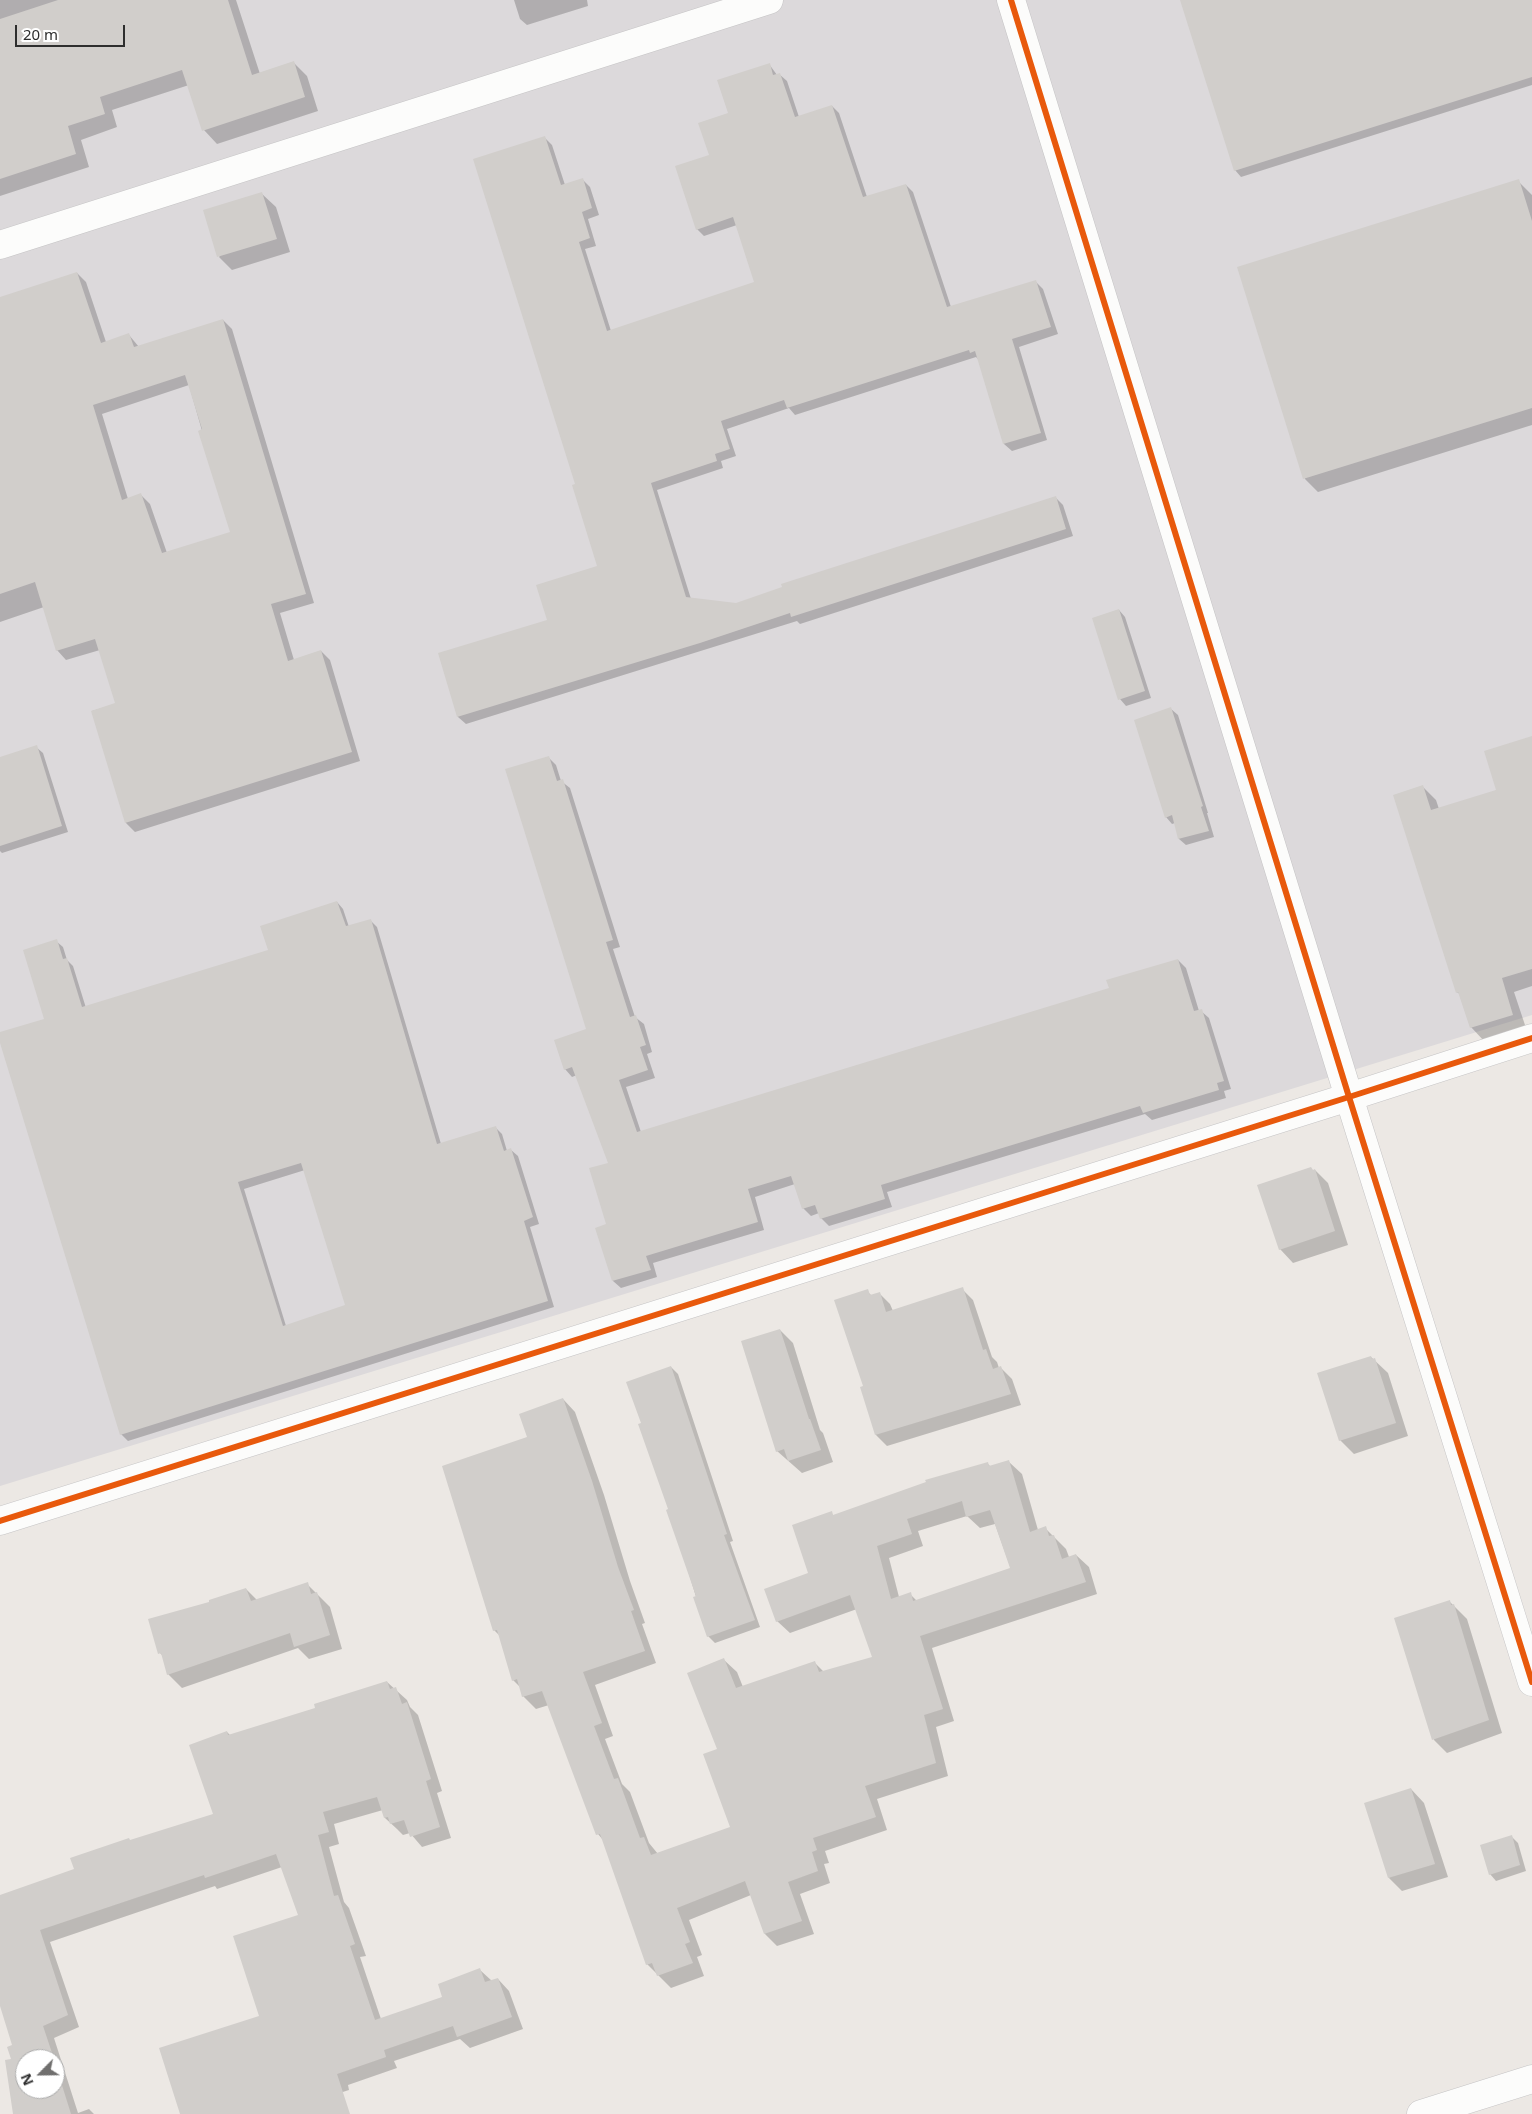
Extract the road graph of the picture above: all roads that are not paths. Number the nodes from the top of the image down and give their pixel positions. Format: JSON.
{"nodes":[{"id":1,"x":768,"y":0,"type":"edge"},
{"id":2,"x":1011,"y":0,"type":"edge"},
{"id":3,"x":0,"y":245,"type":"edge"},
{"id":4,"x":1532,"y":1038,"type":"edge"},
{"id":5,"x":1349,"y":1097,"type":"junction"},
{"id":6,"x":0,"y":1521,"type":"edge"},
{"id":7,"x":1532,"y":1682,"type":"edge"},
{"id":8,"x":1532,"y":2079,"type":"edge"},
{"id":9,"x":1421,"y":2114,"type":"edge"}],
"edges":[{"from":1,"to":3,"type":"street"},
{"from":2,"to":5,"type":"street"},
{"from":4,"to":5,"type":"street"},
{"from":5,"to":6,"type":"street"},
{"from":5,"to":7,"type":"street"},
{"from":8,"to":9,"type":"street"}]}
